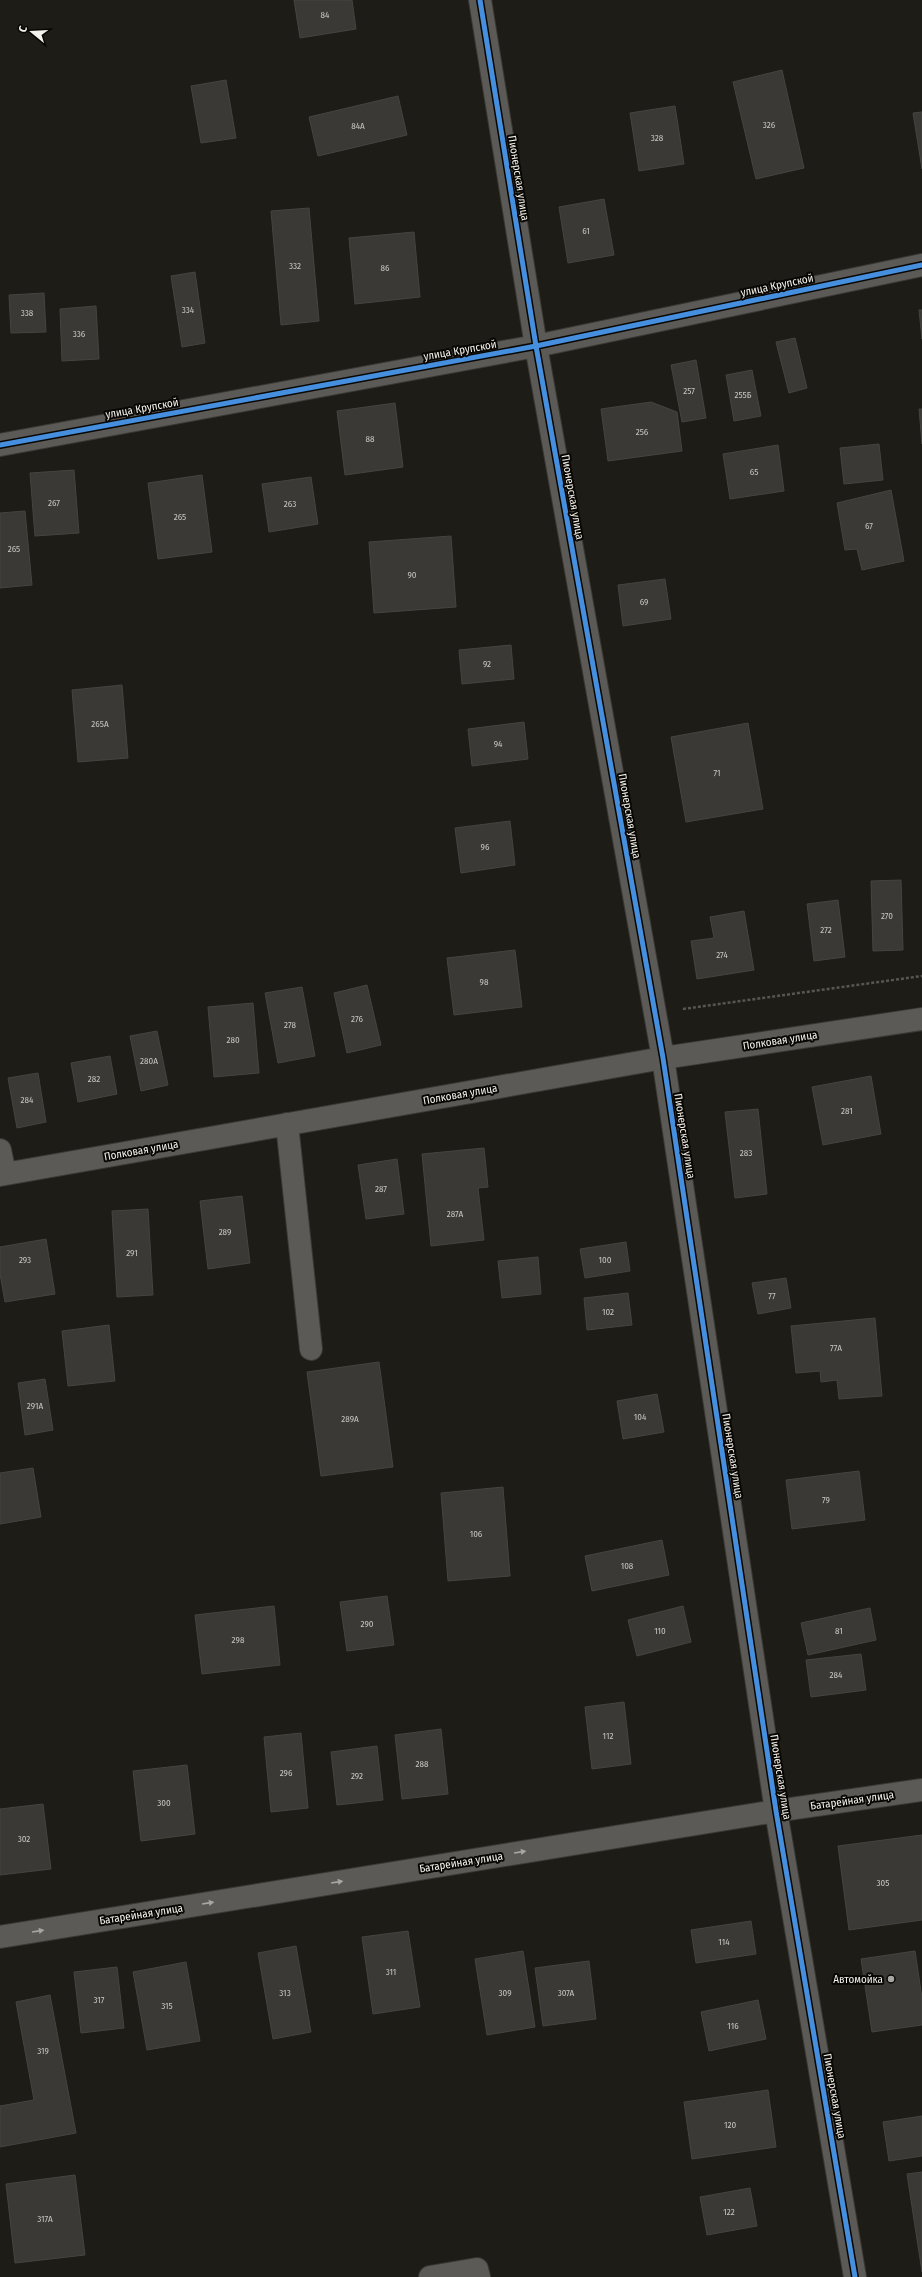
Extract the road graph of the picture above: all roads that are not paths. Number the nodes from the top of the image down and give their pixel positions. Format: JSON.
{"nodes":[{"id":1,"x":480,"y":0,"type":"edge"},
{"id":2,"x":922,"y":265,"type":"edge"},
{"id":3,"x":536,"y":346,"type":"junction"},
{"id":4,"x":0,"y":445,"type":"edge"},
{"id":5,"x":922,"y":1019,"type":"edge"},
{"id":6,"x":663,"y":1058,"type":"junction"},
{"id":7,"x":287,"y":1124,"type":"junction"},
{"id":8,"x":0,"y":1150,"type":"edge"},
{"id":9,"x":2,"y":1174,"type":"edge"},
{"id":10,"x":311,"y":1349,"type":"dead end"},
{"id":11,"x":922,"y":1790,"type":"edge"},
{"id":12,"x":776,"y":1811,"type":"junction"},
{"id":13,"x":0,"y":1937,"type":"edge"},
{"id":14,"x":430,"y":2277,"type":"edge"},
{"id":15,"x":479,"y":2277,"type":"edge"},
{"id":16,"x":855,"y":2277,"type":"edge"}],
"edges":[{"from":1,"to":3,"type":"street","name":"Пионерская улица"},
{"from":2,"to":3,"type":"street","name":"улица Крупской"},
{"from":3,"to":4,"type":"street","name":"улица Крупской"},
{"from":3,"to":6,"type":"street","name":"Пионерская улица"},
{"from":5,"to":6,"type":"street","name":"Полковая улица"},
{"from":6,"to":7,"type":"street","name":"Полковая улица"},
{"from":6,"to":12,"type":"street","name":"Пионерская улица"},
{"from":7,"to":9,"type":"street","name":"Полковая улица"},
{"from":7,"to":10,"type":"street"},
{"from":8,"to":9,"type":"street"},
{"from":11,"to":12,"type":"street","name":"Батарейная улица"},
{"from":13,"to":12,"type":"street","name":"Батарейная улица","one_way":true},
{"from":12,"to":16,"type":"street","name":"Пионерская улица"},
{"from":14,"to":15,"type":"street"}]}
